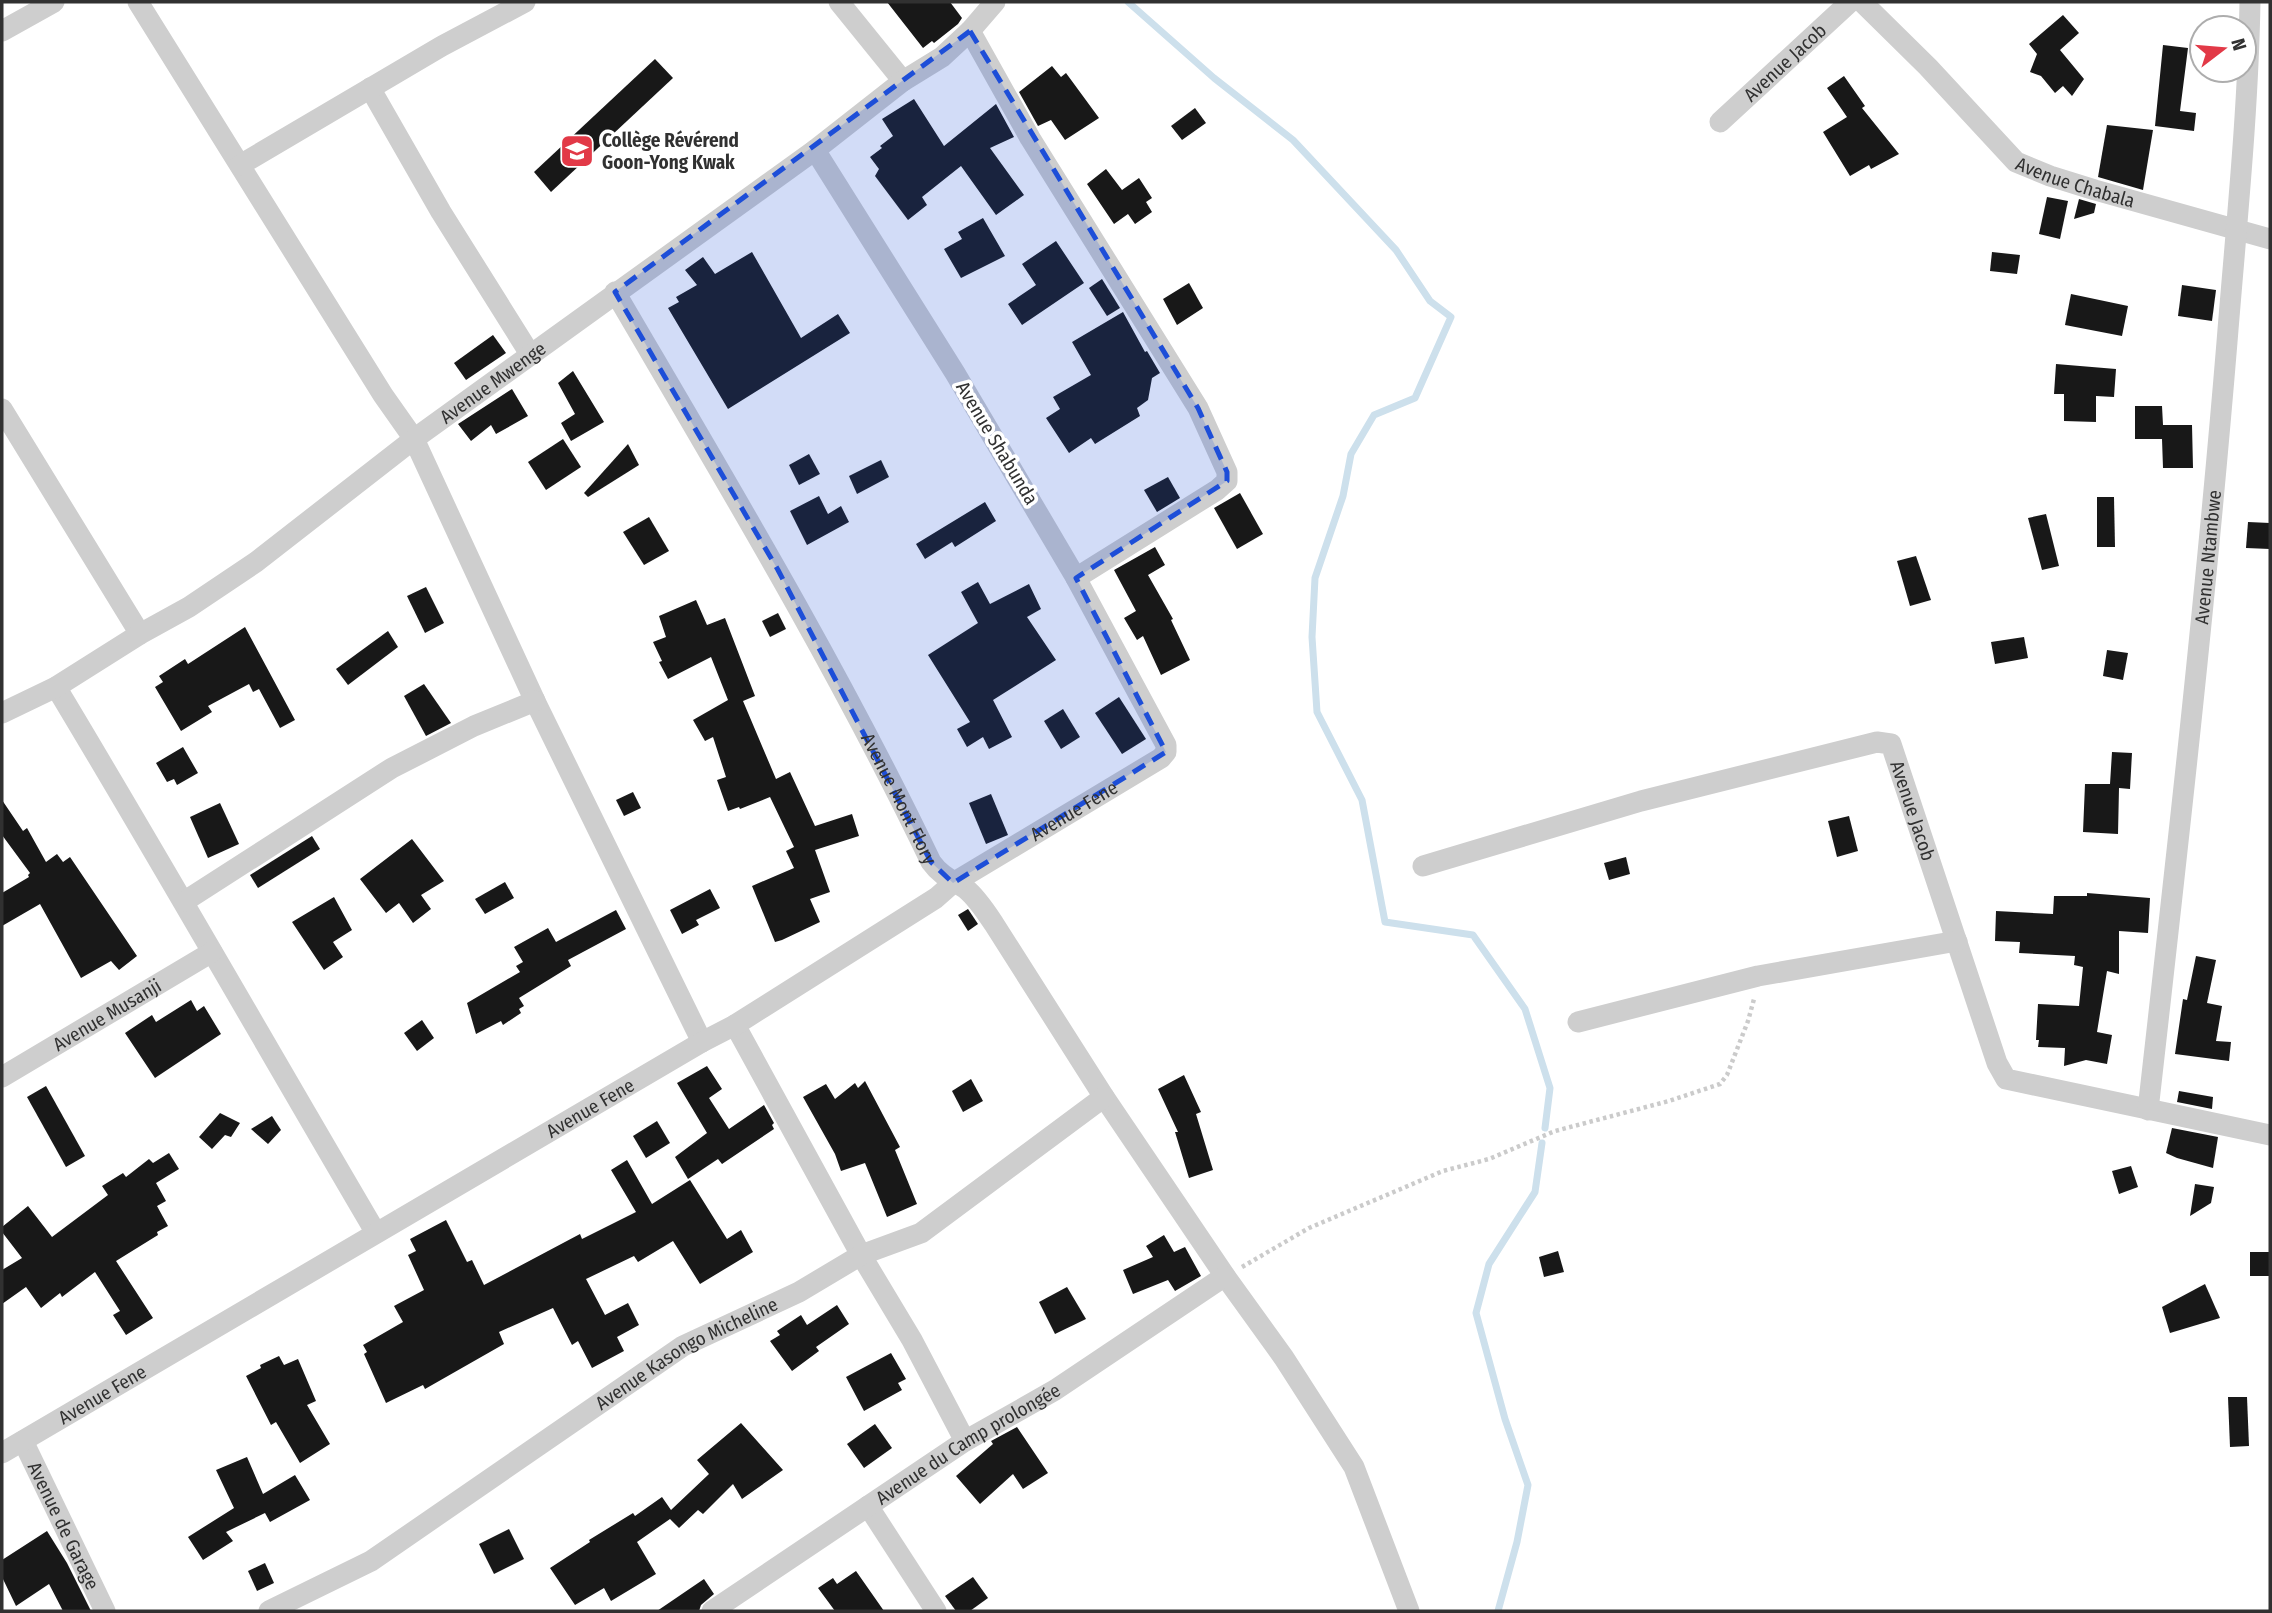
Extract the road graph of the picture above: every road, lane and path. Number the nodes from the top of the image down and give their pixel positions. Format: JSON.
{"nodes":[{"id":1,"x":54,"y":2,"type":"edge"},
{"id":2,"x":138,"y":2,"type":"edge"},
{"id":3,"x":525,"y":2,"type":"edge"},
{"id":4,"x":839,"y":2,"type":"edge"},
{"id":5,"x":995,"y":2,"type":"edge"},
{"id":6,"x":1850,"y":2,"type":"edge"},
{"id":7,"x":1862,"y":2,"type":"edge"},
{"id":8,"x":2250,"y":2,"type":"edge"},
{"id":9,"x":2,"y":31,"type":"edge"},
{"id":10,"x":970,"y":31,"type":"junction"},
{"id":11,"x":903,"y":81,"type":"junction"},
{"id":12,"x":370,"y":88,"type":"junction"},
{"id":13,"x":1720,"y":122,"type":"dead end"},
{"id":14,"x":815,"y":150,"type":"junction"},
{"id":15,"x":240,"y":165,"type":"junction"},
{"id":16,"x":2236,"y":230,"type":"junction"},
{"id":17,"x":2270,"y":239,"type":"edge"},
{"id":18,"x":615,"y":292,"type":"junction"},
{"id":19,"x":530,"y":354,"type":"junction"},
{"id":20,"x":2,"y":409,"type":"edge"},
{"id":21,"x":414,"y":439,"type":"junction"},
{"id":22,"x":1076,"y":578,"type":"junction"},
{"id":23,"x":140,"y":634,"type":"junction"},
{"id":24,"x":56,"y":687,"type":"junction"},
{"id":25,"x":535,"y":701,"type":"junction"},
{"id":26,"x":2,"y":713,"type":"edge"},
{"id":27,"x":1166,"y":745,"type":"joint"},
{"id":28,"x":1423,"y":866,"type":"dead end"},
{"id":29,"x":953,"y":883,"type":"junction"},
{"id":30,"x":185,"y":901,"type":"junction"},
{"id":31,"x":1957,"y":941,"type":"junction"},
{"id":32,"x":212,"y":952,"type":"junction"},
{"id":33,"x":1758,"y":976,"type":"junction"},
{"id":34,"x":1578,"y":1022,"type":"dead end"},
{"id":35,"x":735,"y":1025,"type":"junction"},
{"id":36,"x":702,"y":1042,"type":"junction"},
{"id":37,"x":2,"y":1077,"type":"edge"},
{"id":38,"x":1104,"y":1097,"type":"junction"},
{"id":39,"x":2148,"y":1110,"type":"junction"},
{"id":40,"x":2270,"y":1135,"type":"edge"},
{"id":41,"x":376,"y":1233,"type":"junction"},
{"id":42,"x":861,"y":1255,"type":"junction"},
{"id":43,"x":1225,"y":1276,"type":"junction"},
{"id":44,"x":23,"y":1441,"type":"junction"},
{"id":45,"x":965,"y":1441,"type":"junction"},
{"id":46,"x":2,"y":1453,"type":"edge"},
{"id":47,"x":868,"y":1506,"type":"junction"},
{"id":48,"x":105,"y":1611,"type":"edge"},
{"id":49,"x":269,"y":1611,"type":"edge"},
{"id":50,"x":712,"y":1611,"type":"edge"},
{"id":51,"x":936,"y":1611,"type":"edge"},
{"id":52,"x":1409,"y":1611,"type":"edge"}],
"edges":[{"from":1,"to":9,"type":"street"},
{"from":2,"to":15,"type":"street"},
{"from":3,"to":12,"type":"street"},
{"from":4,"to":11,"type":"street"},
{"from":5,"to":10,"type":"street","name":"Avenue Mwenge"},
{"from":6,"to":13,"type":"street","name":"Avenue Jacob"},
{"from":7,"to":16,"type":"street","name":"Avenue Chabala"},
{"from":8,"to":16,"type":"street","name":"Avenue Ntambwe"},
{"from":10,"to":11,"type":"street","name":"Avenue Mwenge"},
{"from":10,"to":22,"type":"street"},
{"from":11,"to":14,"type":"street","name":"Avenue Mwenge"},
{"from":12,"to":15,"type":"street"},
{"from":12,"to":19,"type":"street"},
{"from":14,"to":18,"type":"street","name":"Avenue Mwenge"},
{"from":14,"to":22,"type":"street","name":"Avenue Shabunda"},
{"from":15,"to":21,"type":"street"},
{"from":16,"to":17,"type":"street","name":"Avenue Chabala"},
{"from":16,"to":39,"type":"street","name":"Avenue Ntambwe"},
{"from":18,"to":19,"type":"street","name":"Avenue Mwenge"},
{"from":18,"to":29,"type":"street","name":"Avenue Mont Flory"},
{"from":19,"to":21,"type":"street","name":"Avenue Mwenge"},
{"from":20,"to":23,"type":"street"},
{"from":21,"to":23,"type":"street","name":"Avenue Mwenge"},
{"from":21,"to":25,"type":"street"},
{"from":22,"to":27,"type":"street","name":"Avenue Shabunda"},
{"from":23,"to":24,"type":"street","name":"Avenue Mwenge"},
{"from":24,"to":26,"type":"street","name":"Avenue Mwenge"},
{"from":24,"to":30,"type":"street"},
{"from":25,"to":30,"type":"street"},
{"from":25,"to":36,"type":"street"},
{"from":27,"to":29,"type":"street","name":"Avenue Fene"},
{"from":28,"to":31,"type":"street","name":"Avenue Jacob"},
{"from":29,"to":35,"type":"street","name":"Avenue Fene"},
{"from":29,"to":38,"type":"street","name":"Avenue Mont Flory"},
{"from":30,"to":32,"type":"street"},
{"from":31,"to":33,"type":"street"},
{"from":31,"to":39,"type":"street","name":"Avenue Jacob"},
{"from":32,"to":37,"type":"street","name":"Avenue Musanji"},
{"from":32,"to":41,"type":"street"},
{"from":33,"to":34,"type":"street"},
{"from":33,"to":43,"type":"path"},
{"from":35,"to":36,"type":"street","name":"Avenue Fene"},
{"from":35,"to":42,"type":"street"},
{"from":36,"to":41,"type":"street","name":"Avenue Fene"},
{"from":38,"to":42,"type":"street","name":"Avenue Kasongo Micheline"},
{"from":38,"to":43,"type":"street","name":"Avenue Mont Flory"},
{"from":39,"to":40,"type":"street","name":"Avenue Jacob"},
{"from":41,"to":44,"type":"street","name":"Avenue Fene"},
{"from":42,"to":45,"type":"street"},
{"from":42,"to":49,"type":"street","name":"Avenue Kasongo Micheline"},
{"from":43,"to":45,"type":"street","name":"Avenue du Camp prolongée"},
{"from":43,"to":52,"type":"street","name":"Avenue Mont Flory"},
{"from":44,"to":46,"type":"street","name":"Avenue Fene"},
{"from":44,"to":48,"type":"street","name":"Avenue de Garage"},
{"from":45,"to":47,"type":"street","name":"Avenue du Camp prolongée"},
{"from":47,"to":50,"type":"street","name":"Avenue du Camp prolongée"},
{"from":47,"to":51,"type":"street"}]}
